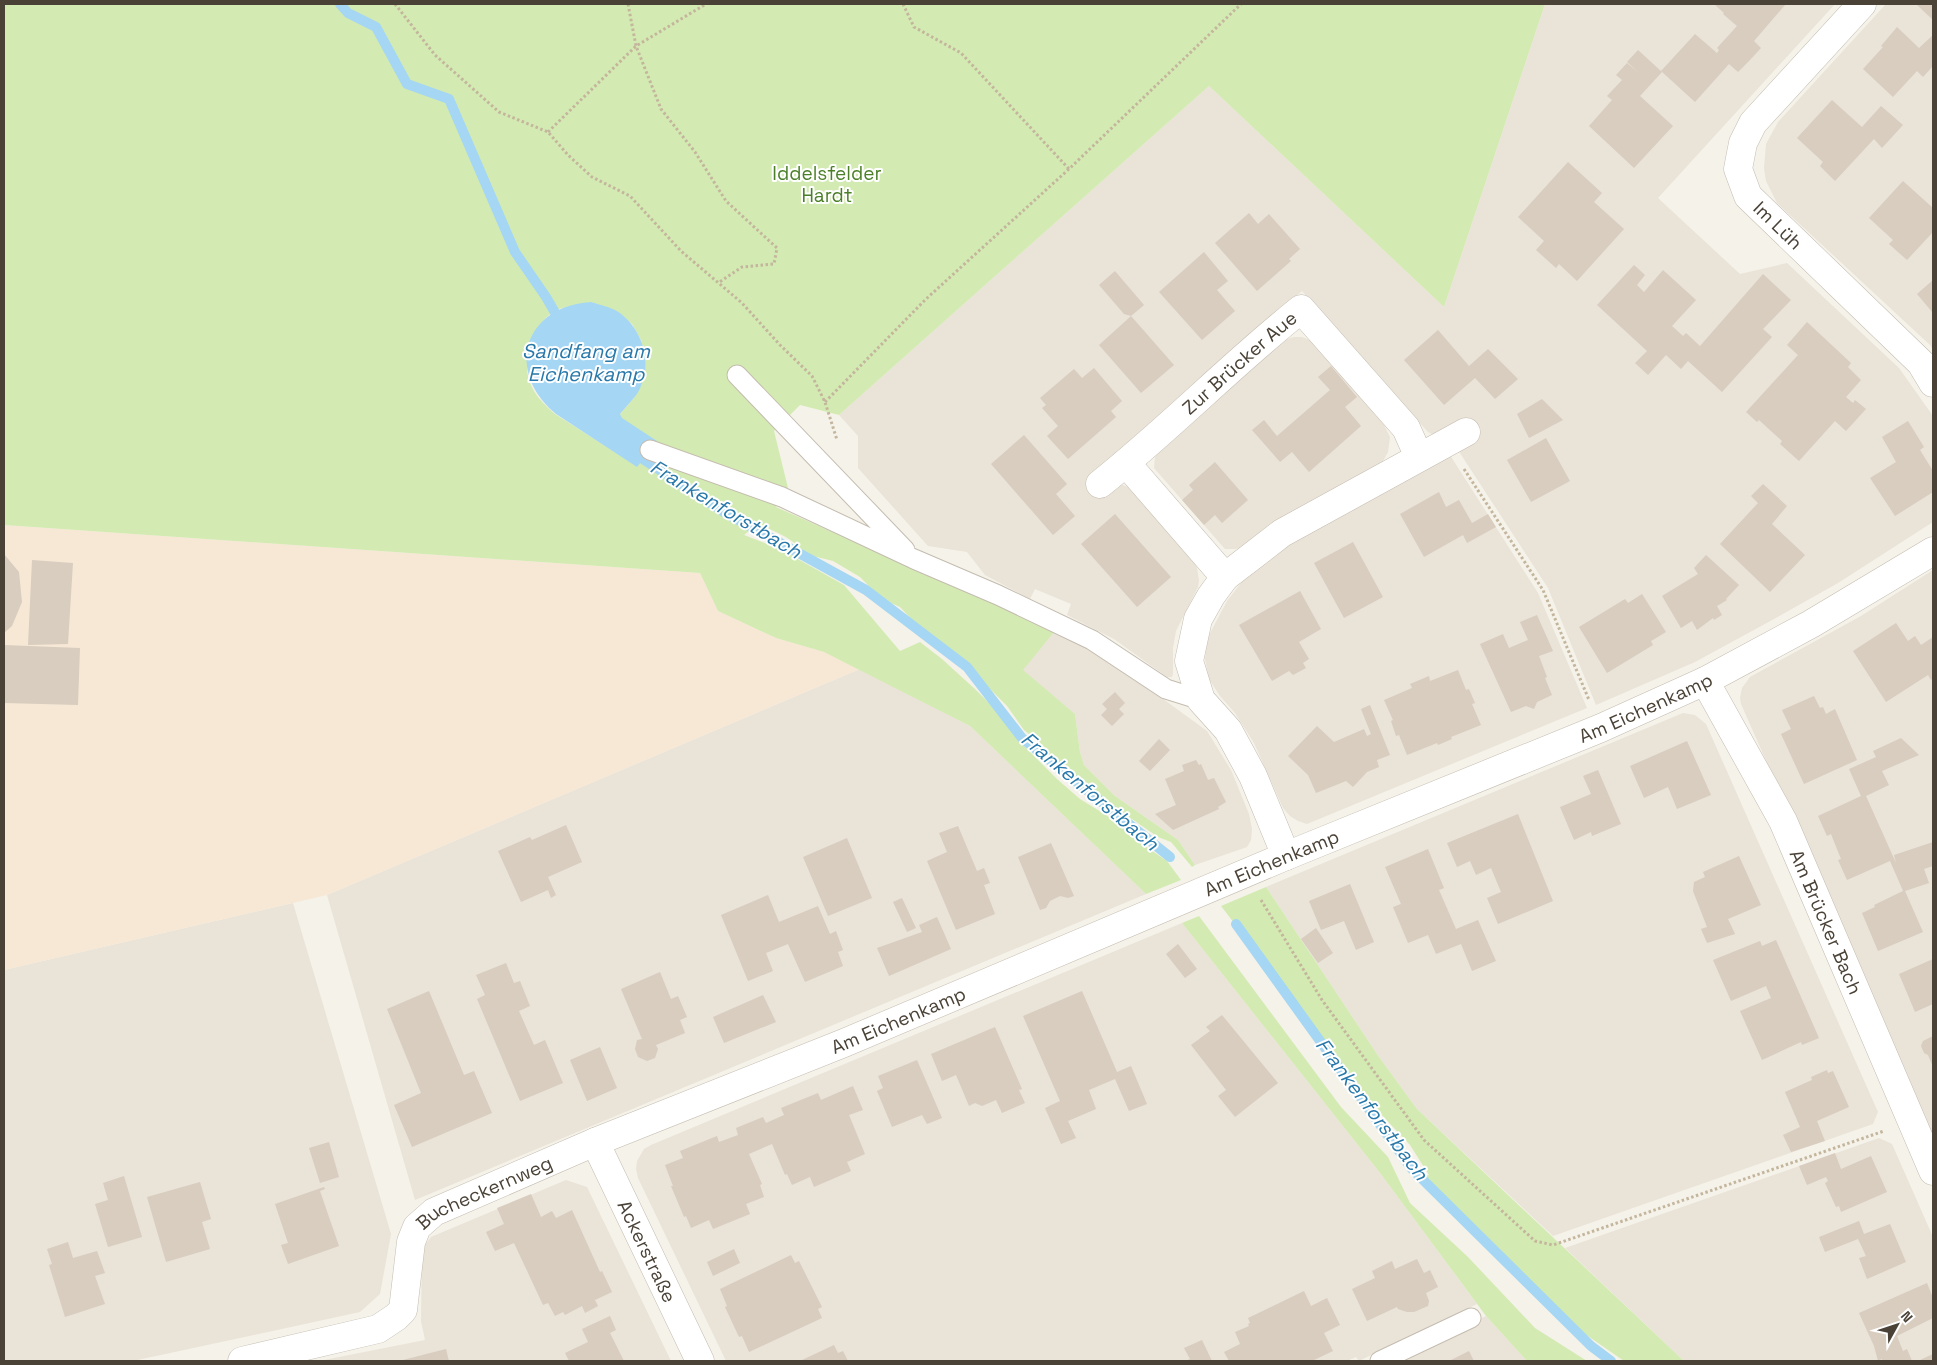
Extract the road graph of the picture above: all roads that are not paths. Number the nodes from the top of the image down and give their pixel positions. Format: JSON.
{"nodes":[{"id":1,"x":1862,"y":4,"type":"edge"},
{"id":2,"x":737,"y":375,"type":"dead end"},
{"id":3,"x":1933,"y":383,"type":"edge"},
{"id":4,"x":1456,"y":437,"type":"road end"},
{"id":5,"x":650,"y":450,"type":"dead end"},
{"id":6,"x":1419,"y":457,"type":"junction"},
{"id":7,"x":1126,"y":463,"type":"junction"},
{"id":8,"x":1100,"y":484,"type":"dead end"},
{"id":9,"x":1933,"y":551,"type":"edge"},
{"id":10,"x":914,"y":559,"type":"junction"},
{"id":11,"x":1225,"y":577,"type":"junction"},
{"id":12,"x":1705,"y":681,"type":"junction"},
{"id":13,"x":1200,"y":700,"type":"junction"},
{"id":14,"x":1286,"y":856,"type":"junction"},
{"id":15,"x":595,"y":1142,"type":"junction"},
{"id":16,"x":1933,"y":1170,"type":"edge"},
{"id":17,"x":1471,"y":1318,"type":"dead end"},
{"id":18,"x":242,"y":1361,"type":"edge"},
{"id":19,"x":700,"y":1361,"type":"edge"},
{"id":20,"x":1380,"y":1361,"type":"edge"}],
"edges":[{"from":1,"to":3,"type":"street","name":"Im Lüh"},
{"from":2,"to":10,"type":"lane"},
{"from":4,"to":6,"type":"street"},
{"from":5,"to":10,"type":"lane"},
{"from":6,"to":7,"type":"street","name":"Zur Brücker Aue"},
{"from":6,"to":11,"type":"street"},
{"from":7,"to":8,"type":"street","name":"Zur Brücker Aue"},
{"from":7,"to":11,"type":"street"},
{"from":9,"to":12,"type":"street","name":"Am Eichenkamp"},
{"from":10,"to":13,"type":"lane"},
{"from":11,"to":13,"type":"street"},
{"from":12,"to":14,"type":"street","name":"Am Eichenkamp"},
{"from":12,"to":16,"type":"street","name":"Am Brücker Bach"},
{"from":13,"to":14,"type":"street"},
{"from":14,"to":15,"type":"street","name":"Am Eichenkamp"},
{"from":15,"to":18,"type":"street","name":"Bucheckernweg"},
{"from":15,"to":19,"type":"street","name":"Ackerstraße"},
{"from":17,"to":20,"type":"lane"}]}
